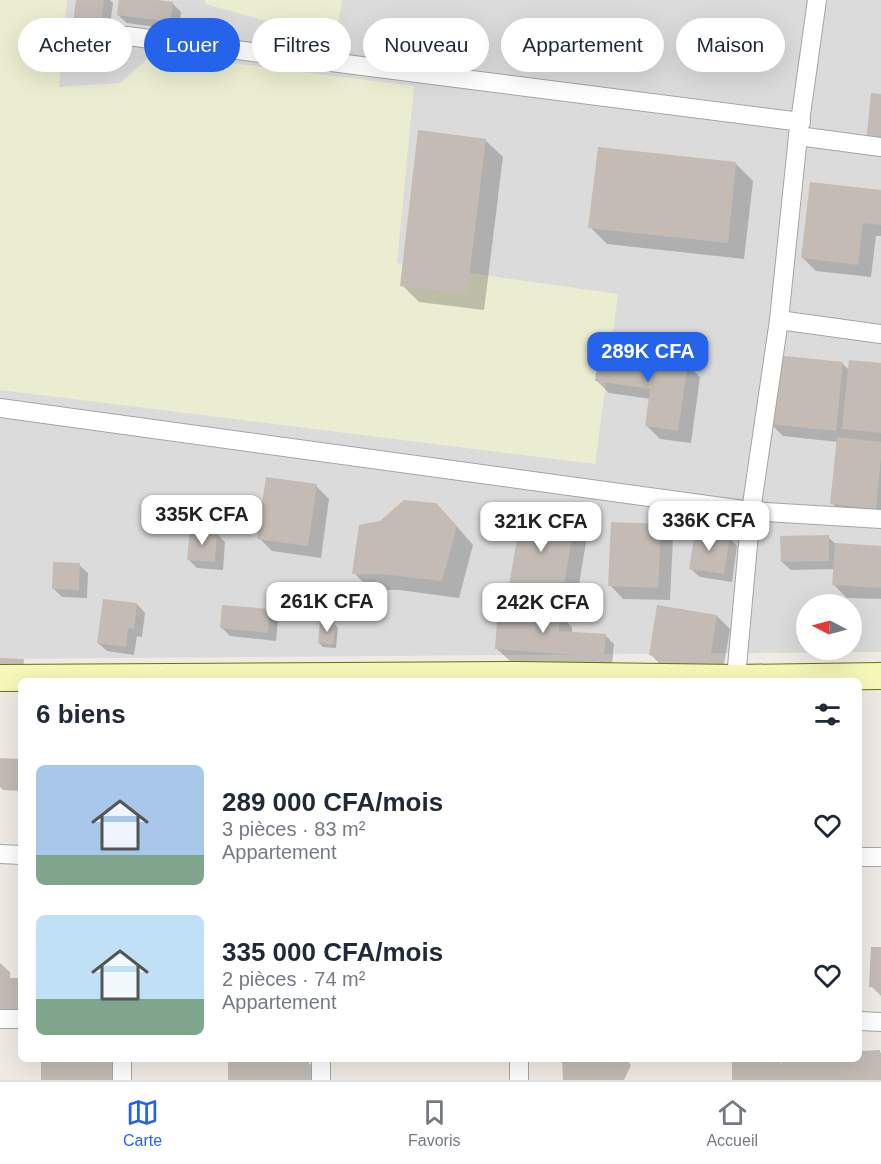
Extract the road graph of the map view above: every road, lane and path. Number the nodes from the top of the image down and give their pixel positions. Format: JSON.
{"nodes":[{"id":1,"x":817,"y":0,"type":"edge"},
{"id":2,"x":132,"y":37,"type":"edge"},
{"id":3,"x":799,"y":129,"type":"junction"},
{"id":4,"x":881,"y":147,"type":"edge"},
{"id":5,"x":779,"y":320,"type":"junction"},
{"id":6,"x":881,"y":334,"type":"edge"},
{"id":7,"x":0,"y":408,"type":"edge"},
{"id":8,"x":751,"y":511,"type":"junction"},
{"id":9,"x":881,"y":519,"type":"edge"},
{"id":10,"x":881,"y":676,"type":"edge"},
{"id":11,"x":0,"y":678,"type":"edge"},
{"id":12,"x":518,"y":678,"type":"edge"},
{"id":13,"x":736,"y":678,"type":"junction"},
{"id":14,"x":0,"y":854,"type":"edge"},
{"id":15,"x":18,"y":855,"type":"edge"},
{"id":16,"x":862,"y":857,"type":"edge"},
{"id":17,"x":881,"y":857,"type":"edge"},
{"id":18,"x":0,"y":1019,"type":"edge"},
{"id":19,"x":18,"y":1019,"type":"edge"},
{"id":20,"x":862,"y":1022,"type":"edge"},
{"id":21,"x":881,"y":1022,"type":"edge"},
{"id":22,"x":122,"y":1062,"type":"edge"},
{"id":23,"x":321,"y":1062,"type":"edge"},
{"id":24,"x":519,"y":1062,"type":"edge"},
{"id":25,"x":122,"y":1080,"type":"edge"},
{"id":26,"x":321,"y":1080,"type":"edge"},
{"id":27,"x":519,"y":1080,"type":"edge"}],
"edges":[{"from":1,"to":3,"type":"street"},
{"from":2,"to":3,"type":"street"},
{"from":3,"to":4,"type":"street"},
{"from":3,"to":5,"type":"street"},
{"from":5,"to":6,"type":"street"},
{"from":5,"to":8,"type":"street"},
{"from":7,"to":8,"type":"street"},
{"from":8,"to":9,"type":"street"},
{"from":8,"to":13,"type":"street"},
{"from":10,"to":13,"type":"main road"},
{"from":11,"to":12,"type":"main road"},
{"from":12,"to":13,"type":"main road"},
{"from":14,"to":15,"type":"street"},
{"from":16,"to":17,"type":"street"},
{"from":18,"to":19,"type":"street"},
{"from":20,"to":21,"type":"street"},
{"from":22,"to":25,"type":"street"},
{"from":23,"to":26,"type":"street"},
{"from":24,"to":27,"type":"street"}]}
